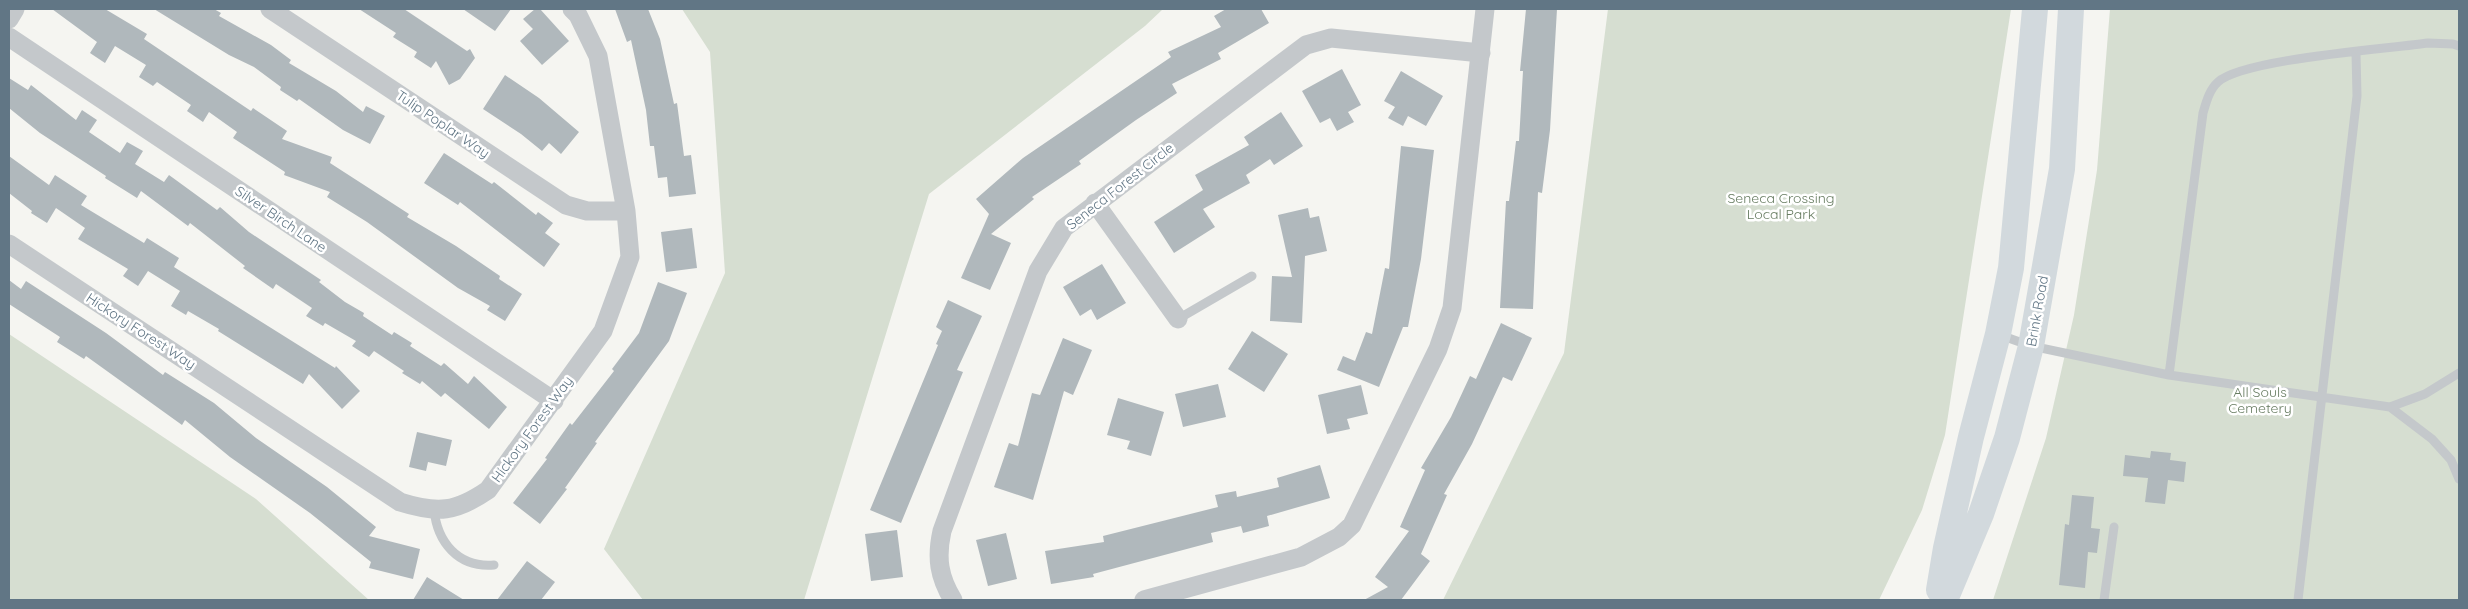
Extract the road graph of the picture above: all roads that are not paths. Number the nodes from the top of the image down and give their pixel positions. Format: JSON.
{"nodes":[{"id":1,"x":15,"y":9,"type":"edge"},
{"id":2,"x":270,"y":9,"type":"edge"},
{"id":3,"x":572,"y":9,"type":"edge"},
{"id":4,"x":1485,"y":9,"type":"edge"},
{"id":5,"x":2035,"y":9,"type":"edge"},
{"id":6,"x":2071,"y":9,"type":"edge"},
{"id":7,"x":9,"y":18,"type":"edge"},
{"id":8,"x":9,"y":37,"type":"edge"},
{"id":9,"x":2459,"y":46,"type":"edge"},
{"id":10,"x":1481,"y":53,"type":"junction"},
{"id":11,"x":2356,"y":53,"type":"junction"},
{"id":12,"x":1095,"y":203,"type":"junction"},
{"id":13,"x":626,"y":211,"type":"junction"},
{"id":14,"x":9,"y":244,"type":"edge"},
{"id":15,"x":1252,"y":276,"type":"dead end"},
{"id":16,"x":1178,"y":319,"type":"joint"},
{"id":17,"x":1998,"y":334,"type":"junction"},
{"id":18,"x":2031,"y":346,"type":"junction"},
{"id":19,"x":2459,"y":373,"type":"edge"},
{"id":20,"x":2169,"y":375,"type":"junction"},
{"id":21,"x":2322,"y":398,"type":"junction"},
{"id":22,"x":554,"y":401,"type":"junction"},
{"id":23,"x":2390,"y":407,"type":"junction"},
{"id":24,"x":2459,"y":479,"type":"edge"},
{"id":25,"x":434,"y":508,"type":"junction"},
{"id":26,"x":2114,"y":527,"type":"dead end"},
{"id":27,"x":494,"y":564,"type":"dead end"},
{"id":28,"x":953,"y":600,"type":"edge"},
{"id":29,"x":1144,"y":600,"type":"edge"},
{"id":30,"x":1937,"y":600,"type":"edge"},
{"id":31,"x":1946,"y":600,"type":"edge"},
{"id":32,"x":2104,"y":600,"type":"edge"},
{"id":33,"x":2298,"y":600,"type":"edge"}],
"edges":[{"from":1,"to":7,"type":"street"},
{"from":2,"to":13,"type":"street","name":"Tulip Poplar Way"},
{"from":3,"to":13,"type":"street","name":"Hickory Forest Way"},
{"from":4,"to":10,"type":"street"},
{"from":5,"to":17,"type":"main road"},
{"from":6,"to":18,"type":"main road","name":"Brink Road"},
{"from":8,"to":22,"type":"street","name":"Silver Birch Lane"},
{"from":9,"to":11,"type":"lane"},
{"from":10,"to":12,"type":"street","name":"Seneca Forest Circle"},
{"from":10,"to":29,"type":"street"},
{"from":11,"to":20,"type":"lane"},
{"from":11,"to":21,"type":"lane"},
{"from":12,"to":16,"type":"street"},
{"from":12,"to":28,"type":"street","name":"Seneca Forest Circle"},
{"from":13,"to":22,"type":"street","name":"Hickory Forest Way"},
{"from":14,"to":25,"type":"street","name":"Hickory Forest Way"},
{"from":15,"to":16,"type":"lane"},
{"from":17,"to":18,"type":"lane"},
{"from":17,"to":30,"type":"main road"},
{"from":18,"to":20,"type":"lane"},
{"from":18,"to":31,"type":"main road","name":"Brink Road"},
{"from":19,"to":23,"type":"lane"},
{"from":20,"to":21,"type":"lane"},
{"from":21,"to":23,"type":"lane"},
{"from":21,"to":33,"type":"lane"},
{"from":22,"to":25,"type":"street","name":"Hickory Forest Way"},
{"from":23,"to":24,"type":"lane"},
{"from":25,"to":27,"type":"lane"},
{"from":26,"to":32,"type":"lane"}]}
